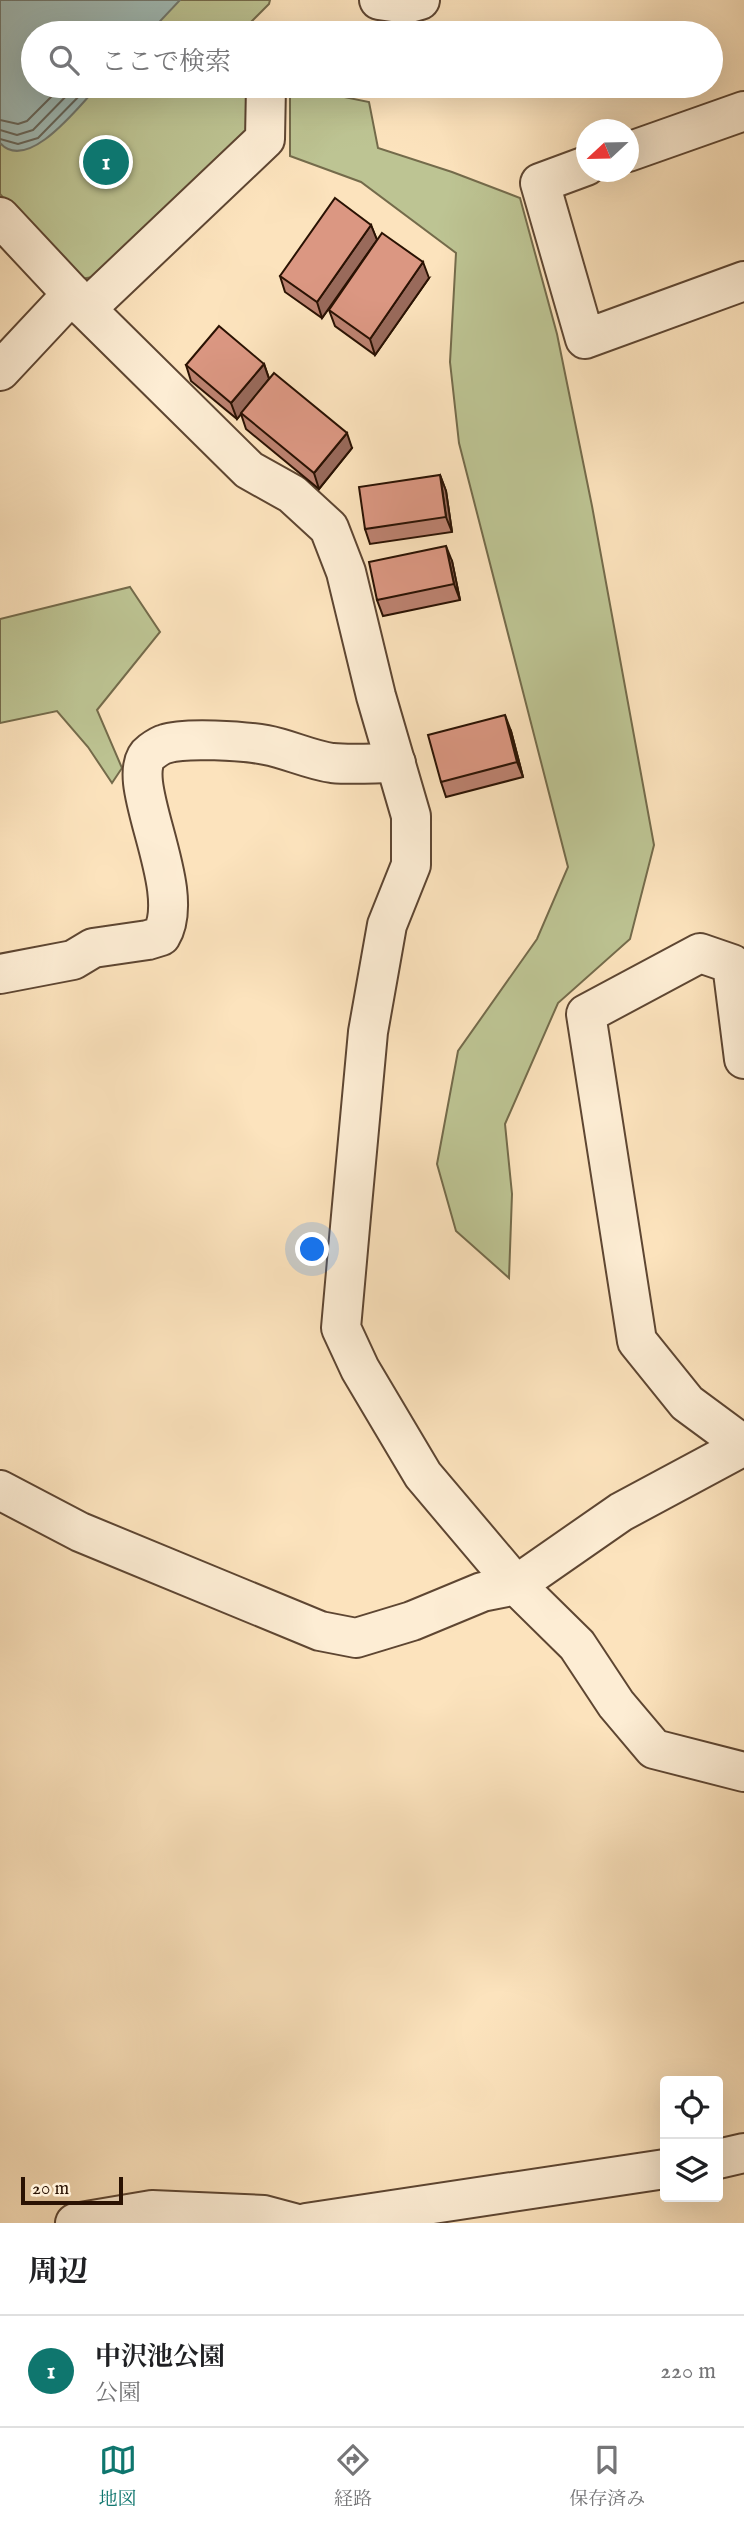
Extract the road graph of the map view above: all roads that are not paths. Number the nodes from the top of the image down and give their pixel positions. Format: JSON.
{"nodes":[{"id":1,"x":379,"y":0,"type":"edge"},
{"id":2,"x":420,"y":0,"type":"edge"},
{"id":3,"x":266,"y":98,"type":"edge"},
{"id":4,"x":744,"y":111,"type":"edge"},
{"id":5,"x":639,"y":148,"type":"edge"},
{"id":6,"x":576,"y":170,"type":"edge"},
{"id":7,"x":0,"y":217,"type":"edge"},
{"id":8,"x":744,"y":281,"type":"edge"},
{"id":9,"x":79,"y":301,"type":"junction"},
{"id":10,"x":0,"y":371,"type":"edge"},
{"id":11,"x":396,"y":763,"type":"junction"},
{"id":12,"x":0,"y":974,"type":"edge"},
{"id":13,"x":744,"y":1059,"type":"edge"},
{"id":14,"x":744,"y":1445,"type":"edge"},
{"id":15,"x":0,"y":1490,"type":"edge"},
{"id":16,"x":516,"y":1585,"type":"junction"},
{"id":17,"x":744,"y":1772,"type":"edge"},
{"id":18,"x":744,"y":2153,"type":"edge"},
{"id":19,"x":723,"y":2158,"type":"edge"},
{"id":20,"x":660,"y":2170,"type":"edge"},
{"id":21,"x":75,"y":2223,"type":"edge"},
{"id":22,"x":294,"y":2223,"type":"edge"},
{"id":23,"x":306,"y":2223,"type":"edge"}],
"edges":[{"from":1,"to":2,"type":"street"},
{"from":3,"to":9,"type":"street"},
{"from":4,"to":5,"type":"street"},
{"from":6,"to":8,"type":"street"},
{"from":7,"to":9,"type":"street"},
{"from":9,"to":10,"type":"street"},
{"from":9,"to":11,"type":"street"},
{"from":11,"to":12,"type":"street"},
{"from":11,"to":16,"type":"street"},
{"from":13,"to":14,"type":"street"},
{"from":14,"to":16,"type":"street"},
{"from":15,"to":16,"type":"street"},
{"from":16,"to":17,"type":"street"},
{"from":18,"to":19,"type":"street"},
{"from":20,"to":23,"type":"street"},
{"from":21,"to":22,"type":"street"}]}
